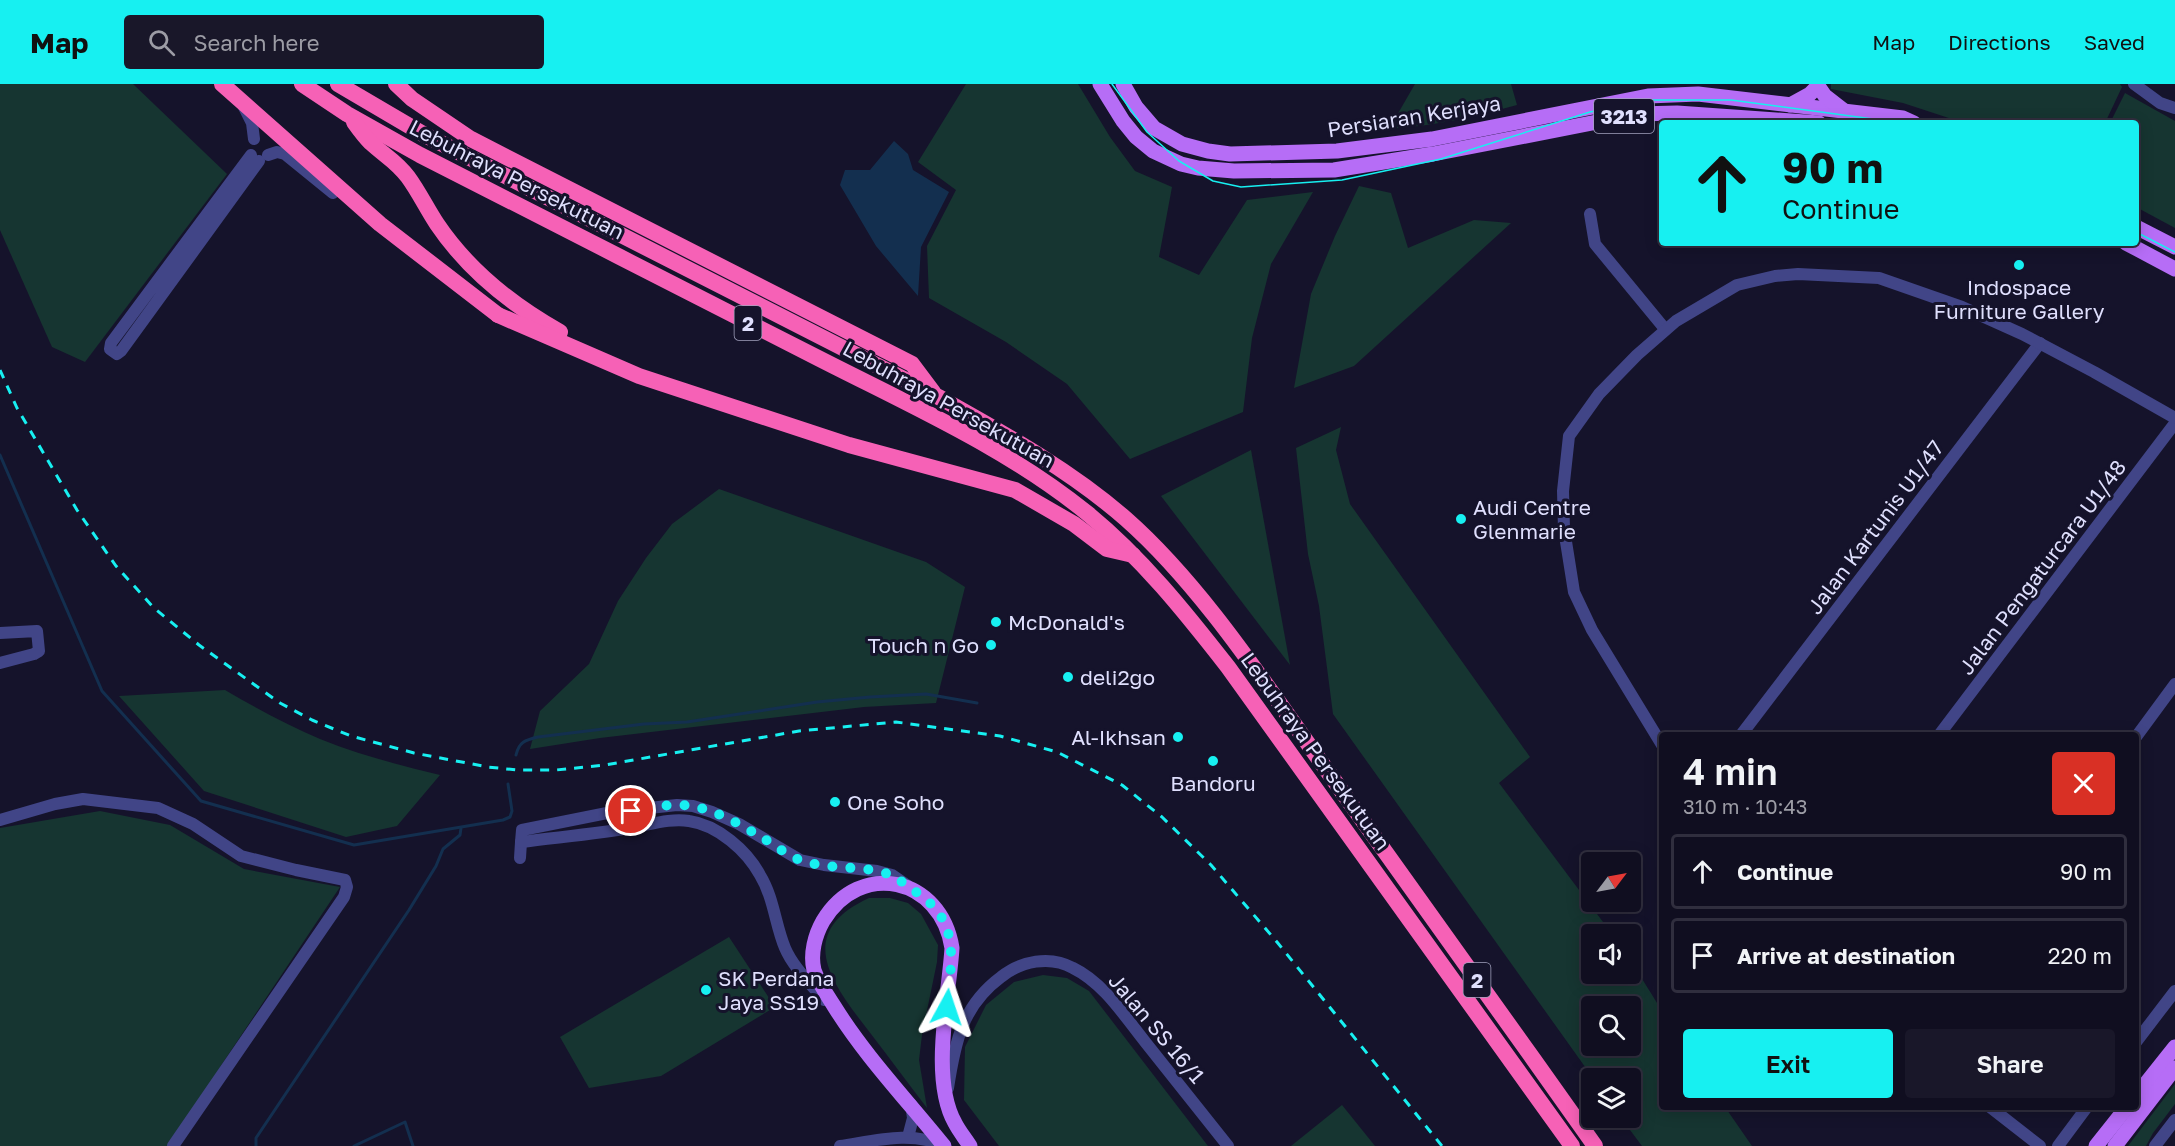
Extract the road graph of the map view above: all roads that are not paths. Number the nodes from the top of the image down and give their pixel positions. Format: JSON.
{"nodes":[{"id":1,"x":224,"y":84,"type":"edge"},
{"id":2,"x":302,"y":84,"type":"edge"},
{"id":3,"x":338,"y":84,"type":"edge"},
{"id":4,"x":396,"y":84,"type":"edge"},
{"id":5,"x":1100,"y":84,"type":"edge"},
{"id":6,"x":1123,"y":84,"type":"edge"},
{"id":7,"x":2134,"y":84,"type":"edge"},
{"id":8,"x":1818,"y":85,"type":"edge"},
{"id":9,"x":1790,"y":105,"type":"junction"},
{"id":10,"x":2175,"y":108,"type":"edge"},
{"id":11,"x":1845,"y":111,"type":"junction"},
{"id":12,"x":347,"y":114,"type":"junction"},
{"id":13,"x":1818,"y":116,"type":"edge"},
{"id":14,"x":1908,"y":120,"type":"edge"},
{"id":15,"x":254,"y":139,"type":"dead end"},
{"id":16,"x":1432,"y":146,"type":"junction"},
{"id":17,"x":259,"y":157,"type":"junction"},
{"id":18,"x":1590,"y":214,"type":"dead end"},
{"id":19,"x":2139,"y":229,"type":"edge"},
{"id":20,"x":2132,"y":246,"type":"edge"},
{"id":21,"x":2175,"y":247,"type":"edge"},
{"id":22,"x":2175,"y":269,"type":"edge"},
{"id":23,"x":529,"y":328,"type":"junction"},
{"id":24,"x":1665,"y":329,"type":"junction"},
{"id":25,"x":2040,"y":343,"type":"junction"},
{"id":26,"x":639,"y":376,"type":"junction"},
{"id":27,"x":935,"y":395,"type":"junction"},
{"id":28,"x":2175,"y":418,"type":"edge"},
{"id":29,"x":2175,"y":423,"type":"edge"},
{"id":30,"x":1134,"y":555,"type":"junction"},
{"id":31,"x":0,"y":633,"type":"edge"},
{"id":32,"x":0,"y":663,"type":"edge"},
{"id":33,"x":2175,"y":684,"type":"edge"},
{"id":34,"x":1744,"y":732,"type":"edge"},
{"id":35,"x":1941,"y":732,"type":"edge"},
{"id":36,"x":2139,"y":733,"type":"edge"},
{"id":37,"x":1659,"y":740,"type":"edge"},
{"id":38,"x":612,"y":812,"type":"junction"},
{"id":39,"x":0,"y":820,"type":"edge"},
{"id":40,"x":615,"y":829,"type":"junction"},
{"id":41,"x":521,"y":842,"type":"junction"},
{"id":42,"x":520,"y":858,"type":"dead end"},
{"id":43,"x":915,"y":892,"type":"junction"},
{"id":44,"x":2175,"y":991,"type":"edge"},
{"id":45,"x":849,"y":1031,"type":"junction"},
{"id":46,"x":2139,"y":1038,"type":"edge"},
{"id":47,"x":2175,"y":1047,"type":"edge"},
{"id":48,"x":2175,"y":1068,"type":"edge"},
{"id":49,"x":2139,"y":1092,"type":"edge"},
{"id":50,"x":946,"y":1099,"type":"junction"},
{"id":51,"x":911,"y":1104,"type":"junction"},
{"id":52,"x":1994,"y":1110,"type":"edge"},
{"id":53,"x":2085,"y":1110,"type":"edge"},
{"id":54,"x":2125,"y":1110,"type":"edge"},
{"id":55,"x":2175,"y":1120,"type":"edge"},
{"id":56,"x":905,"y":1140,"type":"edge"},
{"id":57,"x":173,"y":1146,"type":"edge"},
{"id":58,"x":840,"y":1146,"type":"edge"},
{"id":59,"x":944,"y":1146,"type":"edge"},
{"id":60,"x":970,"y":1146,"type":"edge"},
{"id":61,"x":1228,"y":1146,"type":"edge"},
{"id":62,"x":1570,"y":1146,"type":"edge"},
{"id":63,"x":1594,"y":1146,"type":"edge"},
{"id":64,"x":2040,"y":1146,"type":"edge"},
{"id":65,"x":2058,"y":1146,"type":"edge"},
{"id":66,"x":2096,"y":1146,"type":"edge"},
{"id":67,"x":2115,"y":1146,"type":"edge"},
{"id":68,"x":2155,"y":1146,"type":"edge"}],
"edges":[{"from":1,"to":15,"type":"street"},
{"from":1,"to":23,"type":"highway","bridge":true},
{"from":2,"to":12,"type":"highway","name":"Lebuhraya Persekutuan","number":"2"},
{"from":3,"to":27,"type":"highway","name":"Lebuhraya Persekutuan","number":"2"},
{"from":4,"to":27,"type":"highway"},
{"from":5,"to":16,"type":"main road","name":"Persiaran Kerjaya","number":"3213"},
{"from":6,"to":16,"type":"main road","name":"Persiaran Kerjaya","number":"3213"},
{"from":7,"to":10,"type":"street"},
{"from":8,"to":9,"type":"main road"},
{"from":8,"to":11,"type":"main road"},
{"from":8,"to":13,"type":"street"},
{"from":9,"to":13,"type":"main road","name":"Persiaran Kerjaya","number":"3213"},
{"from":9,"to":16,"type":"main road","name":"Persiaran Kerjaya","number":"3213"},
{"from":11,"to":13,"type":"main road","name":"Persiaran Kerjaya","number":"3213"},
{"from":11,"to":14,"type":"main road","name":"Persiaran Kerjaya","number":"3213"},
{"from":12,"to":26,"type":"highway"},
{"from":12,"to":30,"type":"highway","name":"Lebuhraya Persekutuan","number":"2"},
{"from":13,"to":16,"type":"main road","name":"Persiaran Kerjaya","number":"3213"},
{"from":17,"to":17,"type":"street"},
{"from":17,"to":23,"type":"street"},
{"from":18,"to":24,"type":"street"},
{"from":19,"to":21,"type":"main road"},
{"from":20,"to":22,"type":"main road"},
{"from":23,"to":26,"type":"highway"},
{"from":24,"to":25,"type":"street"},
{"from":24,"to":37,"type":"street"},
{"from":25,"to":28,"type":"street"},
{"from":25,"to":34,"type":"street","name":"Jalan Kartunis U1/47"},
{"from":26,"to":30,"type":"highway"},
{"from":27,"to":63,"type":"highway","name":"Lebuhraya Persekutuan","number":"2"},
{"from":29,"to":35,"type":"street","name":"Jalan Pengaturcara U1/48"},
{"from":30,"to":62,"type":"highway","name":"Lebuhraya Persekutuan","number":"2"},
{"from":31,"to":32,"type":"street"},
{"from":33,"to":36,"type":"street"},
{"from":38,"to":40,"type":"street"},
{"from":38,"to":41,"type":"street"},
{"from":38,"to":43,"type":"street"},
{"from":39,"to":57,"type":"street"},
{"from":40,"to":41,"type":"street"},
{"from":40,"to":45,"type":"street"},
{"from":41,"to":42,"type":"street"},
{"from":43,"to":45,"type":"main road"},
{"from":43,"to":50,"type":"main road"},
{"from":44,"to":46,"type":"street"},
{"from":45,"to":51,"type":"main road"},
{"from":47,"to":49,"type":"main road"},
{"from":48,"to":67,"type":"main road"},
{"from":50,"to":60,"type":"main road"},
{"from":50,"to":61,"type":"street","name":"Jalan SS 16/1"},
{"from":51,"to":56,"type":"street"},
{"from":51,"to":59,"type":"main road"},
{"from":52,"to":64,"type":"street"},
{"from":53,"to":65,"type":"street"},
{"from":54,"to":66,"type":"main road"},
{"from":55,"to":68,"type":"street"},
{"from":56,"to":58,"type":"street"},
{"from":56,"to":59,"type":"street"}]}
